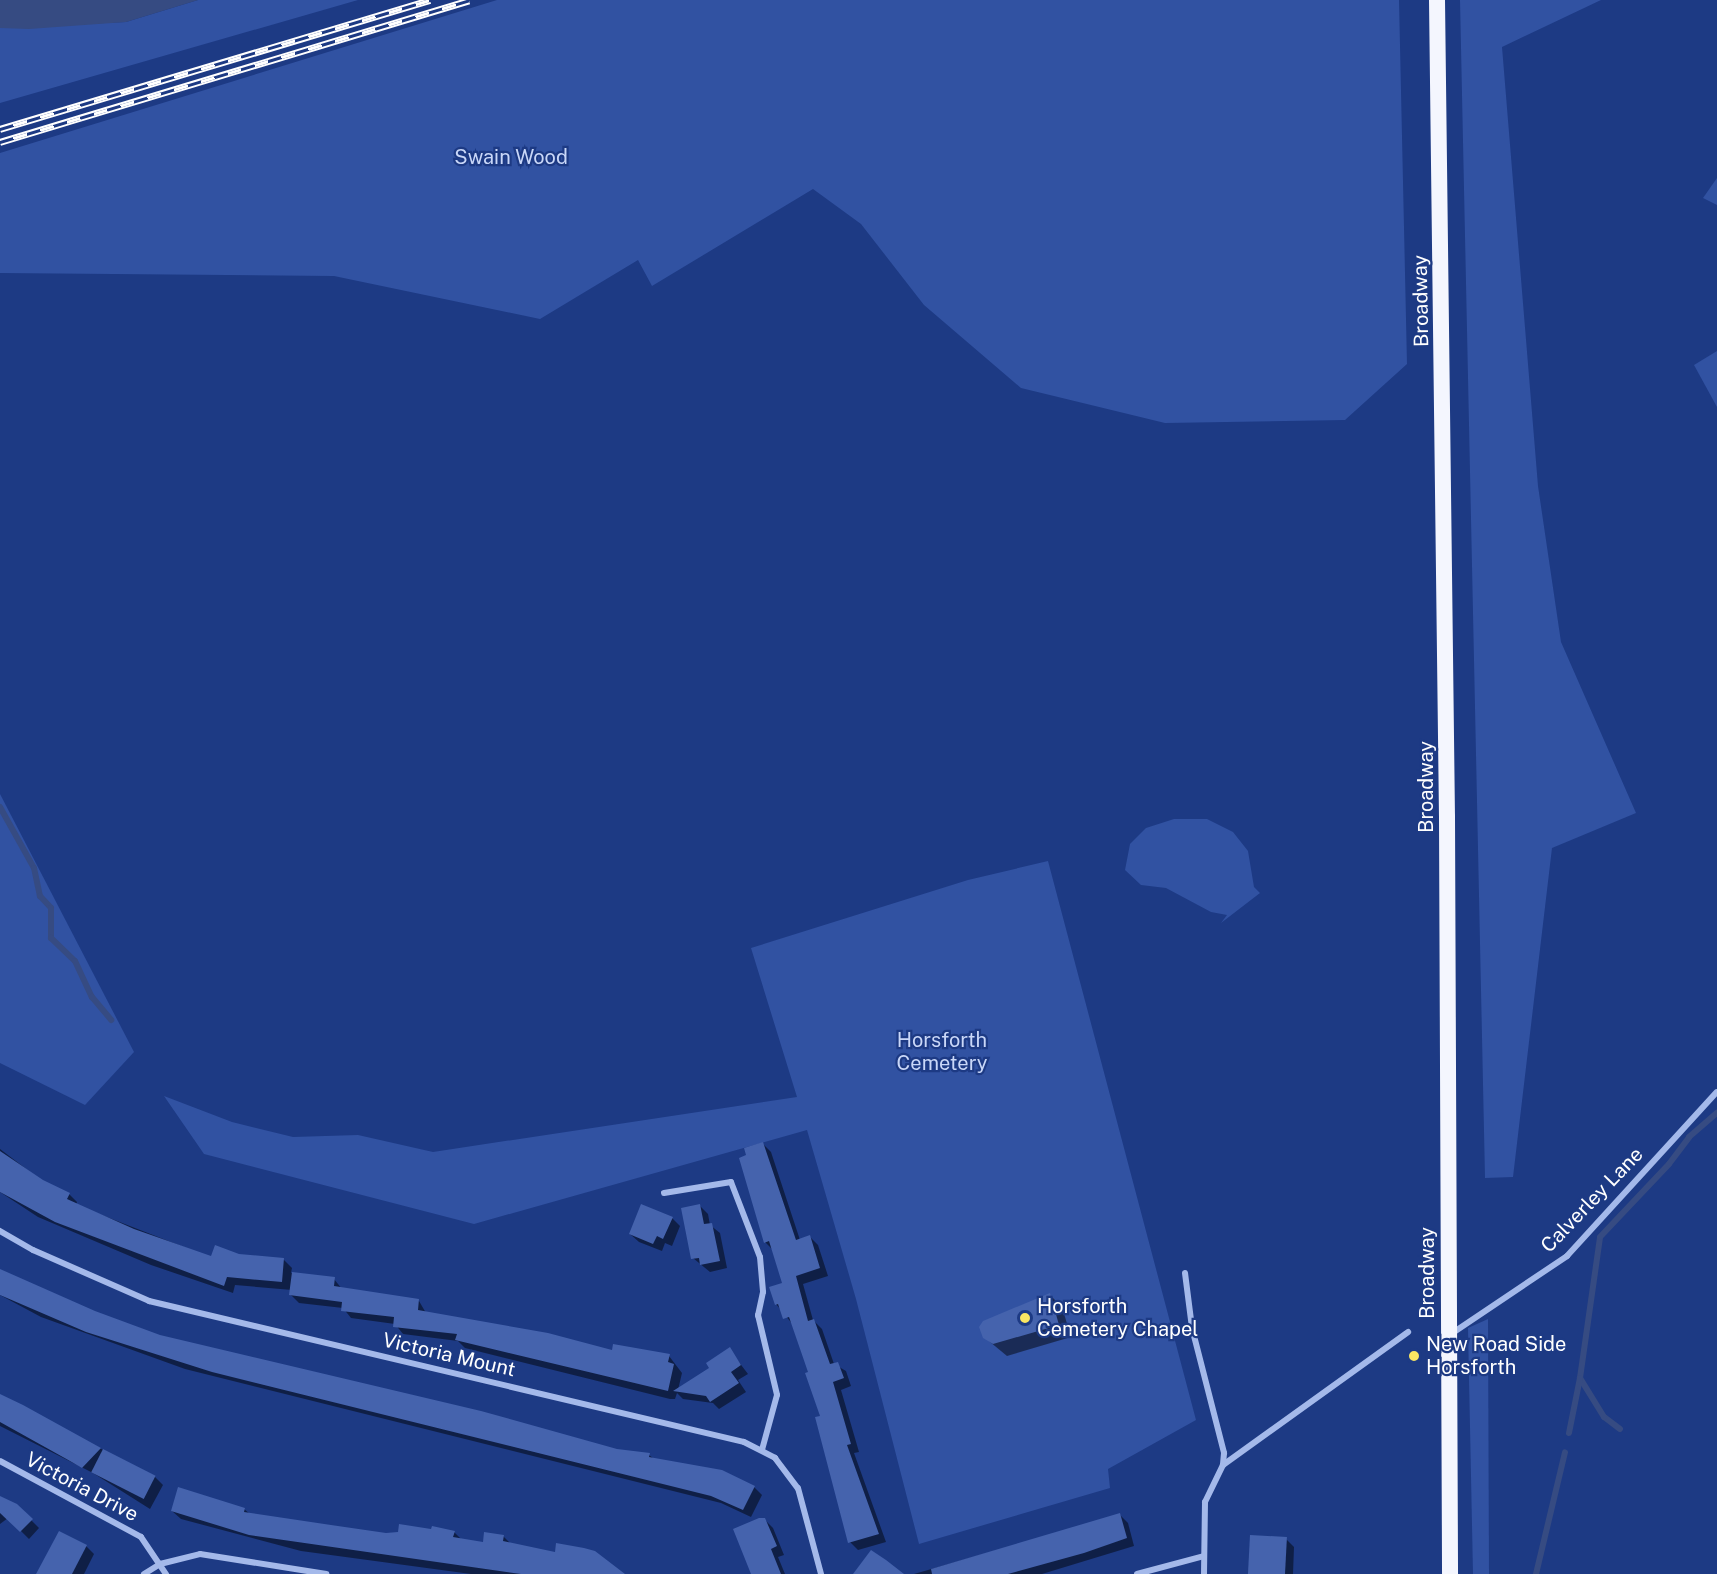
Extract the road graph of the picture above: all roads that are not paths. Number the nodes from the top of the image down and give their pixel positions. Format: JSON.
{"nodes":[{"id":1,"x":1437,"y":0,"type":"edge"},
{"id":2,"x":1717,"y":1092,"type":"edge"},
{"id":3,"x":664,"y":1193,"type":"dead end"},
{"id":4,"x":0,"y":1231,"type":"edge"},
{"id":5,"x":1185,"y":1273,"type":"dead end"},
{"id":6,"x":1408,"y":1332,"type":"dead end"},
{"id":7,"x":1448,"y":1336,"type":"junction"},
{"id":8,"x":762,"y":1450,"type":"junction"},
{"id":9,"x":0,"y":1461,"type":"edge"},
{"id":10,"x":1224,"y":1466,"type":"junction"},
{"id":11,"x":1204,"y":1556,"type":"junction"},
{"id":12,"x":160,"y":1564,"type":"junction"},
{"id":13,"x":144,"y":1574,"type":"edge"},
{"id":14,"x":166,"y":1574,"type":"edge"},
{"id":15,"x":326,"y":1574,"type":"edge"},
{"id":16,"x":821,"y":1574,"type":"edge"},
{"id":17,"x":1137,"y":1574,"type":"edge"},
{"id":18,"x":1203,"y":1574,"type":"edge"},
{"id":19,"x":1449,"y":1574,"type":"edge"}],
"edges":[{"from":1,"to":7,"type":"highway","name":"Broadway"},
{"from":2,"to":7,"type":"street","name":"Calverley Lane"},
{"from":3,"to":8,"type":"street"},
{"from":4,"to":8,"type":"street","name":"Victoria Mount"},
{"from":5,"to":10,"type":"street"},
{"from":6,"to":10,"type":"street"},
{"from":7,"to":19,"type":"highway","name":"Broadway"},
{"from":8,"to":16,"type":"street","name":"Victoria Mount"},
{"from":9,"to":12,"type":"street","name":"Victoria Drive"},
{"from":10,"to":11,"type":"street"},
{"from":11,"to":17,"type":"street"},
{"from":11,"to":18,"type":"street"},
{"from":12,"to":13,"type":"street"},
{"from":12,"to":14,"type":"street","name":"Victoria Drive"},
{"from":12,"to":15,"type":"street"}]}
